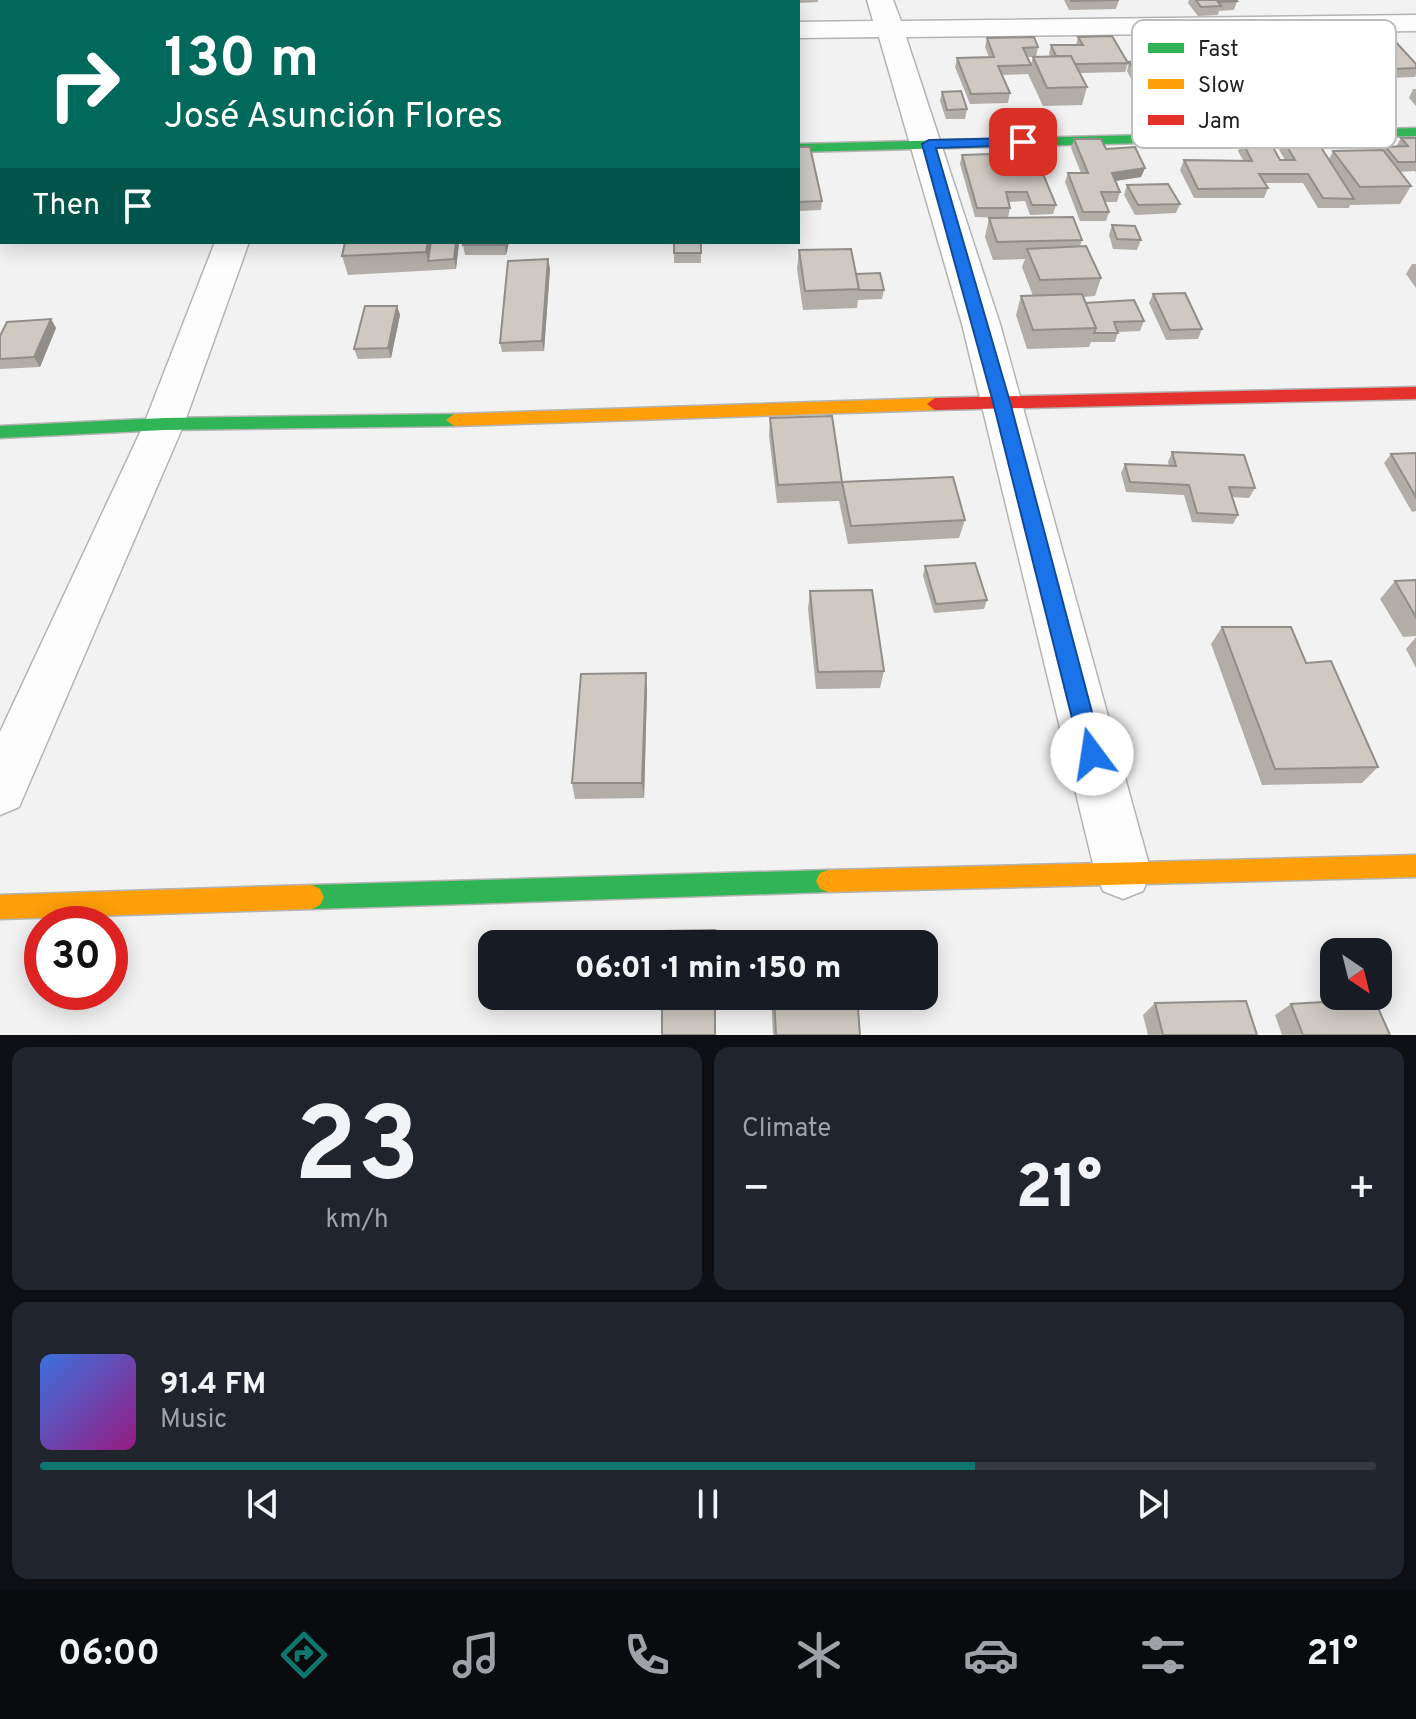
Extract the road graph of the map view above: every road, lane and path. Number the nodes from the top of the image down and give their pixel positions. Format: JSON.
{"nodes":[{"id":1,"x":885,"y":14,"type":"edge"},
{"id":2,"x":1239,"y":20,"type":"edge"},
{"id":3,"x":1396,"y":23,"type":"edge"},
{"id":4,"x":1416,"y":23,"type":"edge"},
{"id":5,"x":800,"y":30,"type":"edge"},
{"id":6,"x":1396,"y":132,"type":"edge"},
{"id":7,"x":1416,"y":132,"type":"edge"},
{"id":8,"x":1132,"y":139,"type":"edge"},
{"id":9,"x":929,"y":144,"type":"junction"},
{"id":10,"x":800,"y":148,"type":"edge"},
{"id":11,"x":231,"y":244,"type":"edge"},
{"id":12,"x":1416,"y":393,"type":"edge"},
{"id":13,"x":1001,"y":402,"type":"junction"},
{"id":14,"x":164,"y":424,"type":"junction"},
{"id":15,"x":0,"y":432,"type":"edge"},
{"id":16,"x":0,"y":790,"type":"edge"},
{"id":17,"x":1416,"y":866,"type":"edge"},
{"id":18,"x":1123,"y":872,"type":"junction"},
{"id":19,"x":0,"y":907,"type":"edge"}],
"edges":[{"from":1,"to":2,"type":"street"},
{"from":1,"to":5,"type":"street"},
{"from":1,"to":9,"type":"street"},
{"from":3,"to":4,"type":"street"},
{"from":6,"to":7,"type":"street"},
{"from":8,"to":9,"type":"street"},
{"from":9,"to":10,"type":"street"},
{"from":9,"to":13,"type":"street"},
{"from":11,"to":14,"type":"street"},
{"from":12,"to":13,"type":"street"},
{"from":13,"to":14,"type":"street"},
{"from":13,"to":18,"type":"street"},
{"from":14,"to":15,"type":"street"},
{"from":14,"to":16,"type":"street"},
{"from":17,"to":18,"type":"street"},
{"from":18,"to":19,"type":"street"}]}
